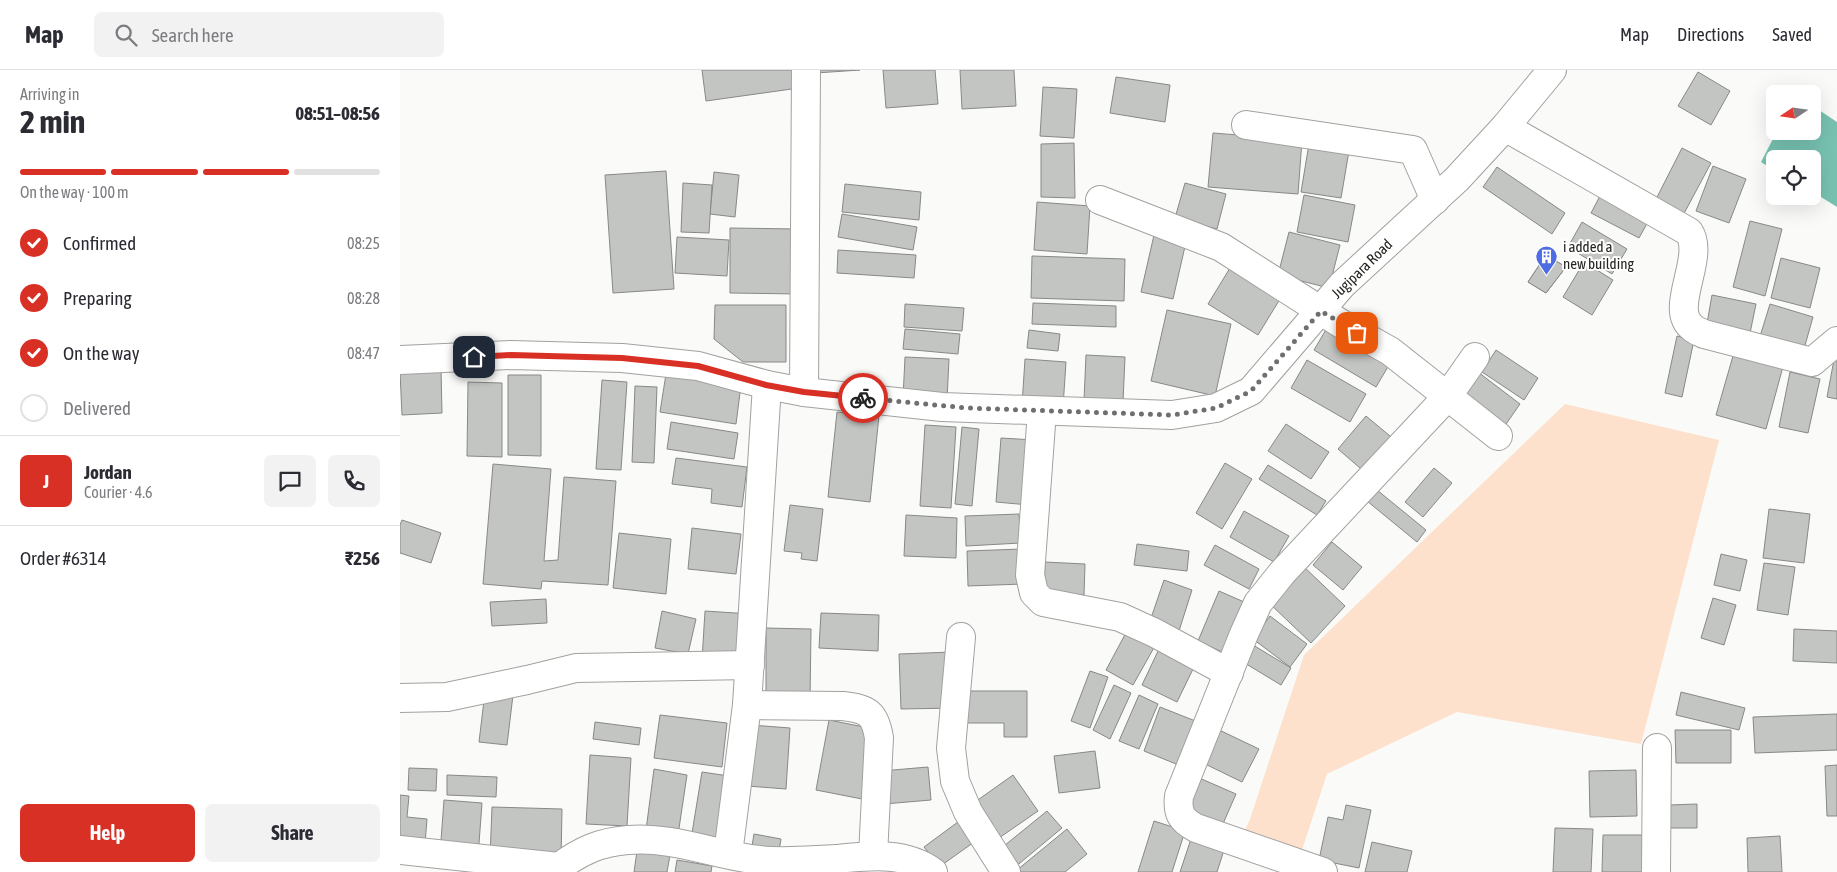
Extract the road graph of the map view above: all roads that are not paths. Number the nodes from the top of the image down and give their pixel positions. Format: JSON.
{"nodes":[{"id":1,"x":806,"y":70,"type":"edge"},
{"id":2,"x":1547,"y":72,"type":"edge"},
{"id":3,"x":1246,"y":125,"type":"dead end"},
{"id":4,"x":1505,"y":126,"type":"junction"},
{"id":5,"x":1100,"y":200,"type":"dead end"},
{"id":6,"x":1435,"y":200,"type":"junction"},
{"id":7,"x":1321,"y":311,"type":"junction"},
{"id":8,"x":1837,"y":341,"type":"edge"},
{"id":9,"x":1475,"y":357,"type":"dead end"},
{"id":10,"x":400,"y":360,"type":"edge"},
{"id":11,"x":766,"y":385,"type":"junction"},
{"id":12,"x":804,"y":392,"type":"junction"},
{"id":13,"x":1446,"y":397,"type":"junction"},
{"id":14,"x":1042,"y":411,"type":"junction"},
{"id":15,"x":1498,"y":436,"type":"dead end"},
{"id":16,"x":961,"y":638,"type":"dead end"},
{"id":17,"x":750,"y":665,"type":"junction"},
{"id":18,"x":1229,"y":673,"type":"junction"},
{"id":19,"x":400,"y":698,"type":"edge"},
{"id":20,"x":747,"y":705,"type":"junction"},
{"id":21,"x":1656,"y":748,"type":"dead end"},
{"id":22,"x":400,"y":850,"type":"edge"},
{"id":23,"x":728,"y":854,"type":"junction"},
{"id":24,"x":873,"y":855,"type":"junction"},
{"id":25,"x":559,"y":870,"type":"edge"},
{"id":26,"x":934,"y":872,"type":"edge"},
{"id":27,"x":1006,"y":872,"type":"edge"},
{"id":28,"x":1323,"y":872,"type":"edge"},
{"id":29,"x":1656,"y":872,"type":"edge"}],
"edges":[{"from":1,"to":12,"type":"street"},
{"from":2,"to":4,"type":"street","name":"Jugipara Road"},
{"from":3,"to":6,"type":"street"},
{"from":4,"to":6,"type":"street","name":"Jugipara Road"},
{"from":4,"to":8,"type":"street"},
{"from":5,"to":7,"type":"street"},
{"from":6,"to":7,"type":"street","name":"Jugipara Road"},
{"from":7,"to":13,"type":"street"},
{"from":7,"to":14,"type":"street","name":"Jugipara Road"},
{"from":9,"to":13,"type":"street"},
{"from":10,"to":11,"type":"street","name":"Jugipara Road"},
{"from":11,"to":12,"type":"street","name":"Jugipara Road"},
{"from":11,"to":17,"type":"street"},
{"from":12,"to":14,"type":"street","name":"Jugipara Road"},
{"from":13,"to":15,"type":"street"},
{"from":13,"to":18,"type":"street"},
{"from":14,"to":18,"type":"street"},
{"from":16,"to":27,"type":"street"},
{"from":17,"to":19,"type":"street"},
{"from":17,"to":20,"type":"street"},
{"from":18,"to":28,"type":"street"},
{"from":20,"to":23,"type":"street"},
{"from":20,"to":24,"type":"street"},
{"from":21,"to":29,"type":"street"},
{"from":22,"to":25,"type":"street"},
{"from":23,"to":24,"type":"street"},
{"from":23,"to":25,"type":"street"},
{"from":24,"to":26,"type":"street"}]}
